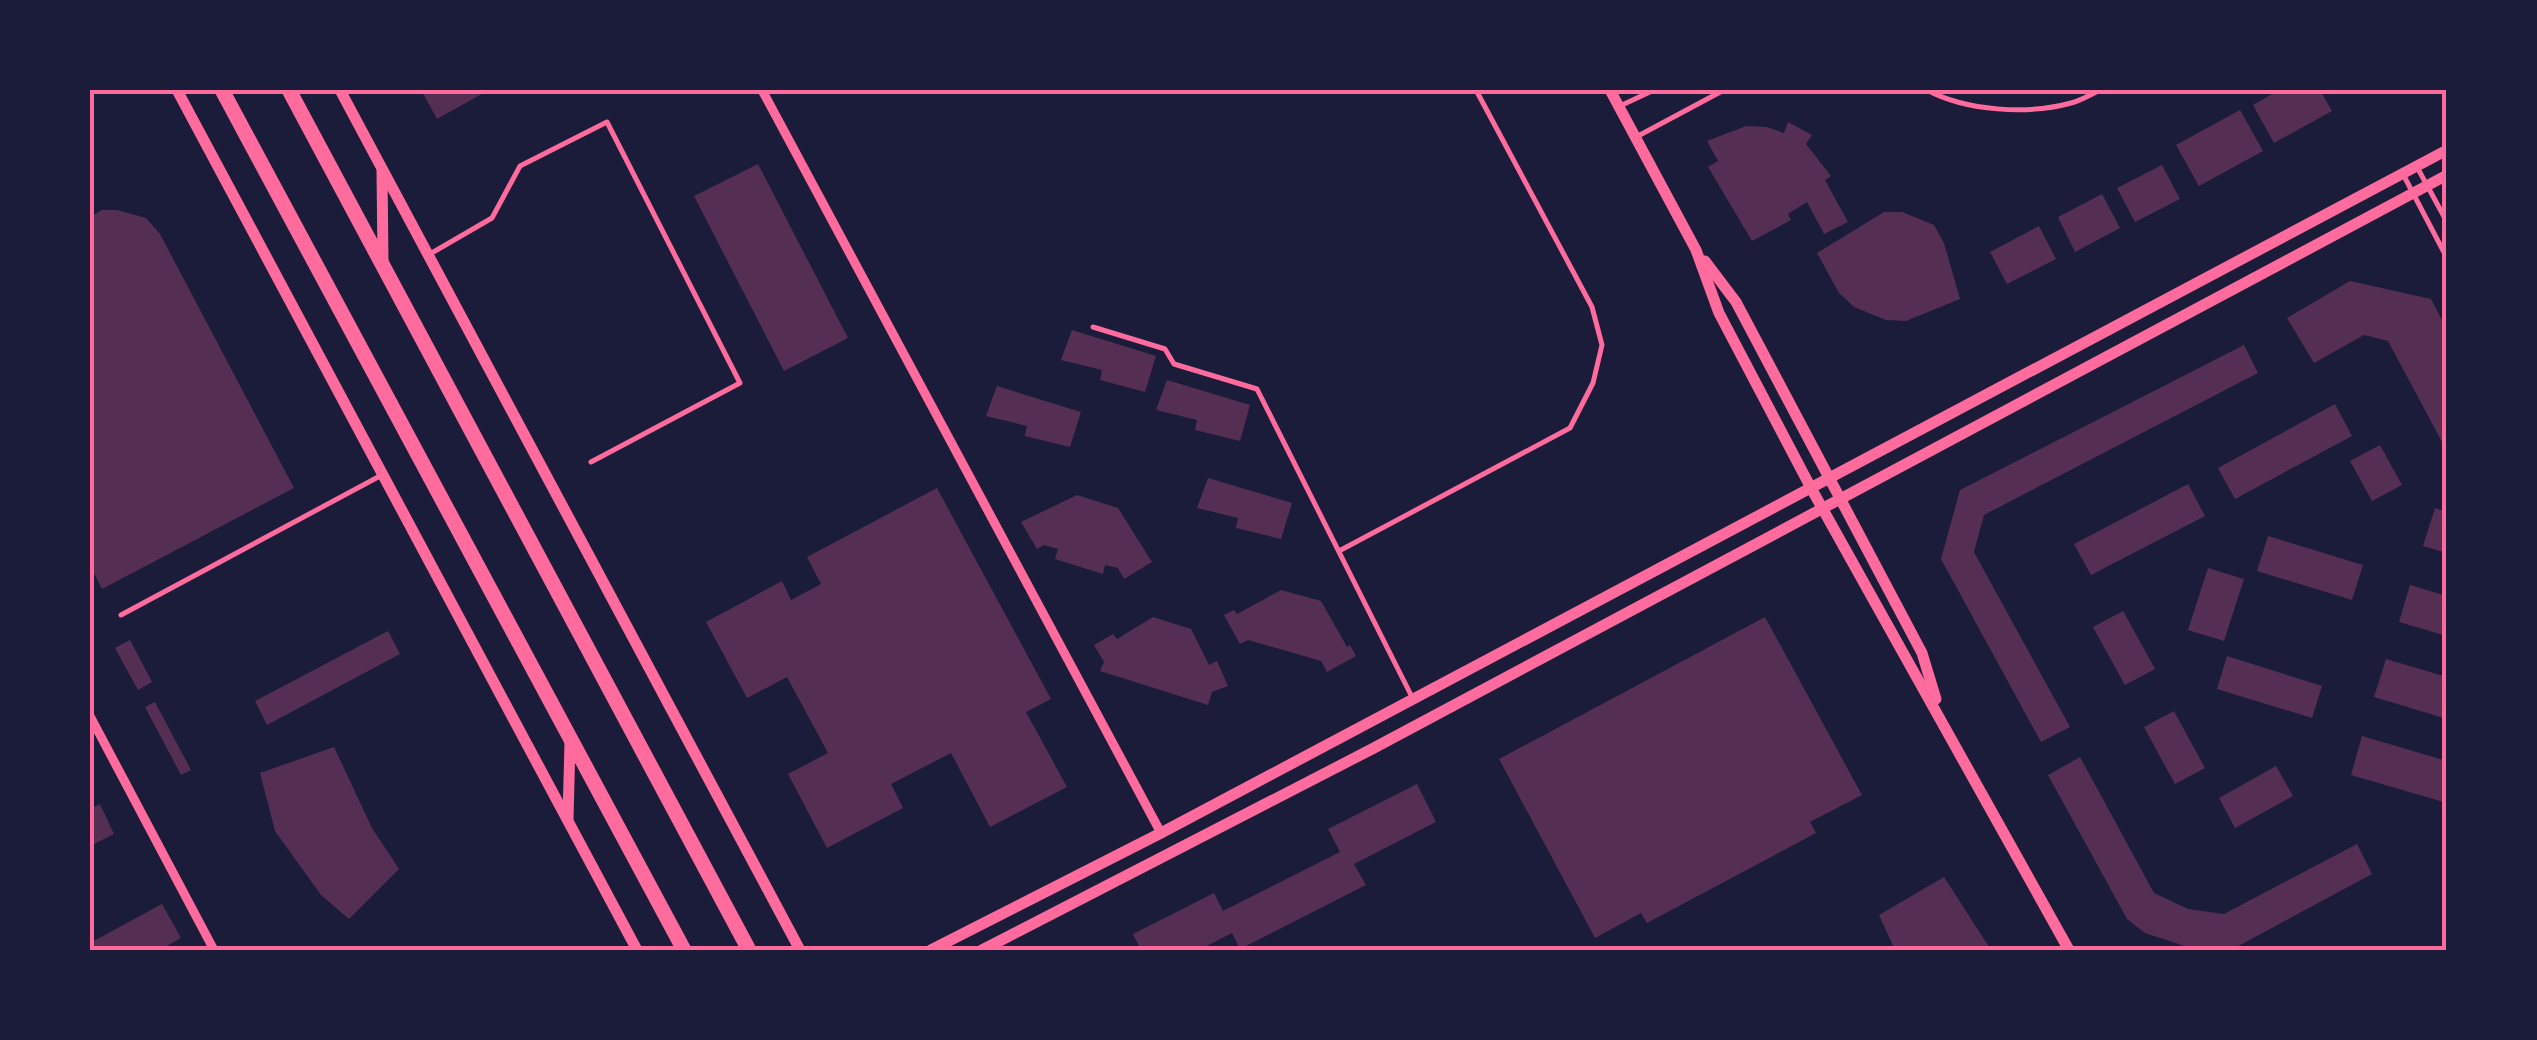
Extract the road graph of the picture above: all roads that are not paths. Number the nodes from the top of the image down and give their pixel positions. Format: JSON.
{"nodes":[{"id":1,"x":177,"y":90,"type":"edge"},
{"id":2,"x":222,"y":90,"type":"edge"},
{"id":3,"x":289,"y":90,"type":"edge"},
{"id":4,"x":340,"y":90,"type":"edge"},
{"id":5,"x":762,"y":90,"type":"edge"},
{"id":6,"x":1476,"y":90,"type":"edge"},
{"id":7,"x":1610,"y":90,"type":"edge"},
{"id":8,"x":1654,"y":90,"type":"edge"},
{"id":9,"x":1724,"y":90,"type":"edge"},
{"id":10,"x":1927,"y":90,"type":"edge"},
{"id":11,"x":2101,"y":90,"type":"edge"},
{"id":12,"x":1619,"y":107,"type":"junction"},
{"id":13,"x":1636,"y":138,"type":"junction"},
{"id":14,"x":2447,"y":150,"type":"edge"},
{"id":15,"x":2416,"y":166,"type":"junction"},
{"id":16,"x":382,"y":170,"type":"junction"},
{"id":17,"x":2403,"y":173,"type":"junction"},
{"id":18,"x":2447,"y":175,"type":"edge"},
{"id":19,"x":2427,"y":185,"type":"junction"},
{"id":20,"x":2413,"y":193,"type":"junction"},
{"id":21,"x":2447,"y":222,"type":"edge"},
{"id":22,"x":1696,"y":250,"type":"junction"},
{"id":23,"x":428,"y":255,"type":"junction"},
{"id":24,"x":2447,"y":258,"type":"edge"},
{"id":25,"x":384,"y":267,"type":"junction"},
{"id":26,"x":1093,"y":327,"type":"dead end"},
{"id":27,"x":591,"y":462,"type":"dead end"},
{"id":28,"x":383,"y":474,"type":"junction"},
{"id":29,"x":1827,"y":479,"type":"junction"},
{"id":30,"x":1811,"y":488,"type":"junction"},
{"id":31,"x":1838,"y":500,"type":"junction"},
{"id":32,"x":1822,"y":508,"type":"junction"},
{"id":33,"x":1339,"y":552,"type":"junction"},
{"id":34,"x":121,"y":615,"type":"dead end"},
{"id":35,"x":1413,"y":700,"type":"junction"},
{"id":36,"x":1940,"y":715,"type":"junction"},
{"id":37,"x":90,"y":716,"type":"edge"},
{"id":38,"x":570,"y":738,"type":"junction"},
{"id":39,"x":568,"y":821,"type":"junction"},
{"id":40,"x":1161,"y":833,"type":"junction"},
{"id":41,"x":214,"y":950,"type":"edge"},
{"id":42,"x":638,"y":950,"type":"edge"},
{"id":43,"x":684,"y":950,"type":"edge"},
{"id":44,"x":749,"y":950,"type":"edge"},
{"id":45,"x":800,"y":950,"type":"edge"},
{"id":46,"x":930,"y":950,"type":"edge"},
{"id":47,"x":982,"y":950,"type":"edge"},
{"id":48,"x":2070,"y":950,"type":"edge"}],
"edges":[{"from":1,"to":28,"type":"street"},
{"from":2,"to":38,"type":"main road"},
{"from":3,"to":25,"type":"main road"},
{"from":4,"to":16,"type":"street"},
{"from":5,"to":40,"type":"street"},
{"from":6,"to":33,"type":"lane"},
{"from":7,"to":12,"type":"street"},
{"from":8,"to":12,"type":"lane"},
{"from":9,"to":13,"type":"lane"},
{"from":10,"to":11,"type":"lane"},
{"from":12,"to":13,"type":"street"},
{"from":13,"to":22,"type":"street"},
{"from":14,"to":15,"type":"street"},
{"from":15,"to":17,"type":"street"},
{"from":15,"to":19,"type":"lane"},
{"from":16,"to":23,"type":"street"},
{"from":16,"to":25,"type":"street"},
{"from":17,"to":20,"type":"lane"},
{"from":17,"to":29,"type":"street"},
{"from":18,"to":19,"type":"street"},
{"from":19,"to":20,"type":"street"},
{"from":19,"to":21,"type":"lane"},
{"from":20,"to":24,"type":"lane"},
{"from":20,"to":31,"type":"street"},
{"from":22,"to":29,"type":"street"},
{"from":22,"to":30,"type":"street"},
{"from":23,"to":27,"type":"lane"},
{"from":23,"to":45,"type":"street"},
{"from":25,"to":44,"type":"main road"},
{"from":26,"to":33,"type":"lane"},
{"from":28,"to":34,"type":"lane"},
{"from":28,"to":39,"type":"street"},
{"from":29,"to":30,"type":"street"},
{"from":29,"to":31,"type":"street"},
{"from":30,"to":32,"type":"street"},
{"from":30,"to":35,"type":"street"},
{"from":31,"to":32,"type":"street"},
{"from":31,"to":36,"type":"street"},
{"from":32,"to":36,"type":"street"},
{"from":32,"to":47,"type":"street"},
{"from":33,"to":35,"type":"lane"},
{"from":35,"to":40,"type":"street"},
{"from":36,"to":48,"type":"street"},
{"from":37,"to":41,"type":"street"},
{"from":38,"to":39,"type":"street"},
{"from":38,"to":43,"type":"main road"},
{"from":39,"to":42,"type":"street"},
{"from":40,"to":46,"type":"street"}]}
